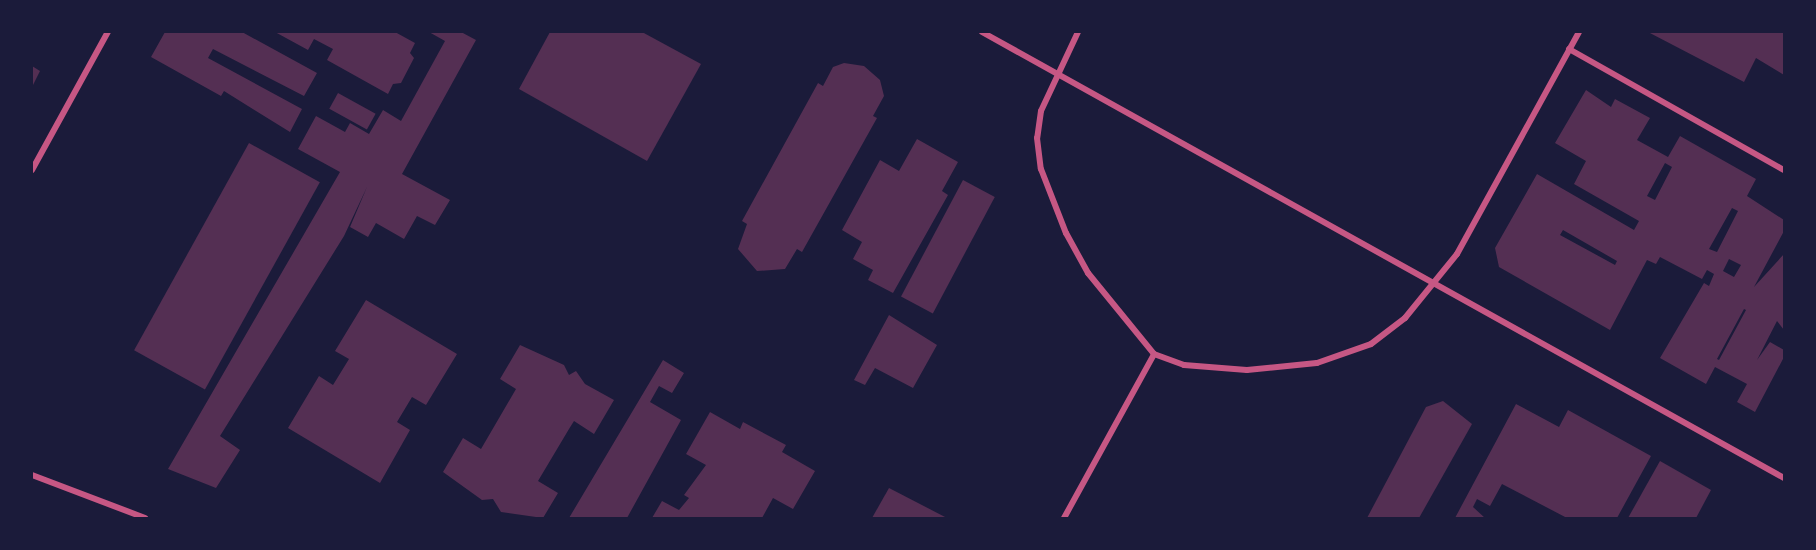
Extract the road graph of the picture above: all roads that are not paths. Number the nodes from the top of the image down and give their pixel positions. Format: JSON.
{"nodes":[{"id":1,"x":108,"y":32,"type":"edge"},
{"id":2,"x":982,"y":32,"type":"edge"},
{"id":3,"x":1078,"y":32,"type":"edge"},
{"id":4,"x":1579,"y":32,"type":"edge"},
{"id":5,"x":1569,"y":49,"type":"junction"},
{"id":6,"x":1056,"y":73,"type":"junction"},
{"id":7,"x":32,"y":170,"type":"edge"},
{"id":8,"x":1785,"y":170,"type":"edge"},
{"id":9,"x":1435,"y":284,"type":"junction"},
{"id":10,"x":1154,"y":354,"type":"junction"},
{"id":11,"x":32,"y":475,"type":"edge"},
{"id":12,"x":1785,"y":478,"type":"edge"},
{"id":13,"x":145,"y":519,"type":"edge"},
{"id":14,"x":1064,"y":519,"type":"edge"}],
"edges":[{"from":1,"to":7,"type":"street"},
{"from":2,"to":6,"type":"street"},
{"from":3,"to":6,"type":"street"},
{"from":4,"to":5,"type":"street"},
{"from":5,"to":8,"type":"street"},
{"from":5,"to":9,"type":"street"},
{"from":6,"to":9,"type":"street"},
{"from":6,"to":10,"type":"street"},
{"from":9,"to":10,"type":"street"},
{"from":9,"to":12,"type":"street"},
{"from":10,"to":14,"type":"street"},
{"from":11,"to":13,"type":"street"}]}
